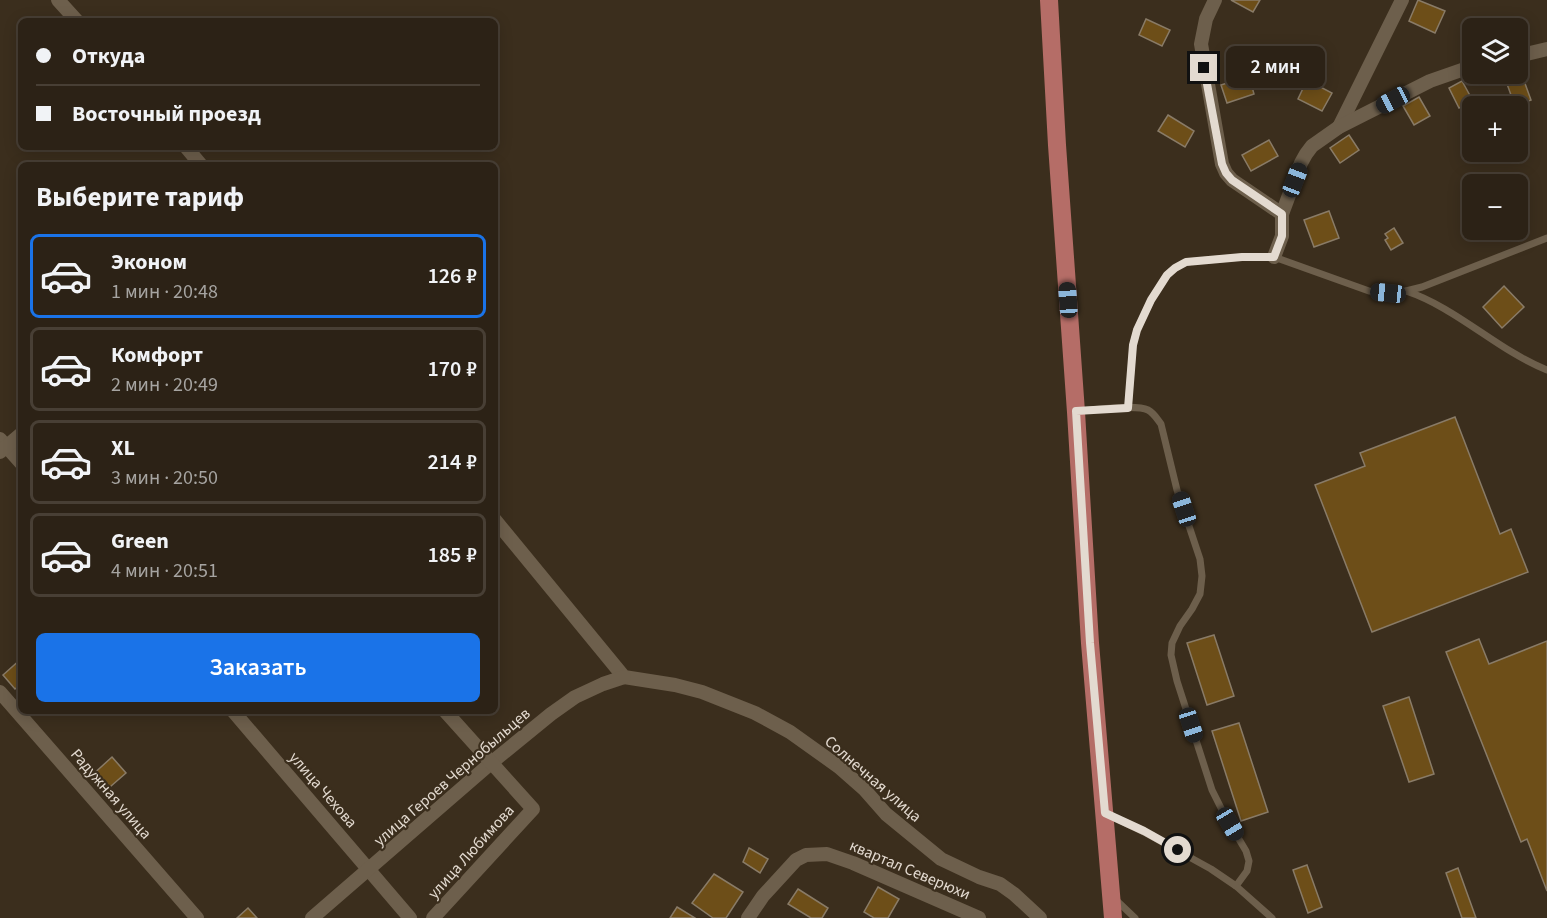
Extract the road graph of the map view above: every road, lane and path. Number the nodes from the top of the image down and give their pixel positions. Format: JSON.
{"nodes":[{"id":1,"x":58,"y":0,"type":"edge"},
{"id":2,"x":1049,"y":0,"type":"edge"},
{"id":3,"x":1215,"y":0,"type":"edge"},
{"id":4,"x":1402,"y":0,"type":"edge"},
{"id":5,"x":74,"y":18,"type":"edge"},
{"id":6,"x":1547,"y":49,"type":"edge"},
{"id":7,"x":1528,"y":54,"type":"edge"},
{"id":8,"x":1462,"y":70,"type":"edge"},
{"id":9,"x":1340,"y":127,"type":"junction"},
{"id":10,"x":188,"y":150,"type":"edge"},
{"id":11,"x":198,"y":162,"type":"edge"},
{"id":12,"x":1282,"y":214,"type":"junction"},
{"id":13,"x":1547,"y":238,"type":"edge"},
{"id":14,"x":1274,"y":257,"type":"junction"},
{"id":15,"x":1406,"y":291,"type":"junction"},
{"id":16,"x":1547,"y":370,"type":"edge"},
{"id":17,"x":1128,"y":408,"type":"junction"},
{"id":18,"x":1076,"y":411,"type":"junction"},
{"id":19,"x":18,"y":436,"type":"edge"},
{"id":20,"x":2,"y":446,"type":"edge"},
{"id":21,"x":18,"y":461,"type":"edge"},
{"id":22,"x":498,"y":524,"type":"edge"},
{"id":23,"x":624,"y":677,"type":"junction"},
{"id":24,"x":0,"y":692,"type":"edge"},
{"id":25,"x":18,"y":713,"type":"edge"},
{"id":26,"x":19,"y":714,"type":"edge"},
{"id":27,"x":237,"y":714,"type":"edge"},
{"id":28,"x":448,"y":714,"type":"edge"},
{"id":29,"x":491,"y":763,"type":"junction"},
{"id":30,"x":1105,"y":813,"type":"junction"},
{"id":31,"x":370,"y":870,"type":"junction"},
{"id":32,"x":1236,"y":886,"type":"junction"},
{"id":33,"x":1111,"y":895,"type":"junction"},
{"id":34,"x":197,"y":918,"type":"edge"},
{"id":35,"x":312,"y":918,"type":"edge"},
{"id":36,"x":410,"y":918,"type":"edge"},
{"id":37,"x":434,"y":918,"type":"edge"},
{"id":38,"x":748,"y":918,"type":"edge"},
{"id":39,"x":979,"y":918,"type":"edge"},
{"id":40,"x":1040,"y":918,"type":"edge"},
{"id":41,"x":1113,"y":918,"type":"edge"},
{"id":42,"x":1136,"y":918,"type":"edge"},
{"id":43,"x":1272,"y":918,"type":"edge"}],
"edges":[{"from":1,"to":5,"type":"street"},
{"from":2,"to":18,"type":"main road"},
{"from":3,"to":12,"type":"street"},
{"from":4,"to":9,"type":"street"},
{"from":6,"to":7,"type":"street"},
{"from":8,"to":9,"type":"street"},
{"from":9,"to":12,"type":"street"},
{"from":10,"to":11,"type":"street"},
{"from":12,"to":14,"type":"street"},
{"from":13,"to":15,"type":"lane"},
{"from":14,"to":15,"type":"lane"},
{"from":14,"to":17,"type":"lane"},
{"from":15,"to":16,"type":"lane"},
{"from":17,"to":18,"type":"lane"},
{"from":17,"to":32,"type":"lane"},
{"from":18,"to":30,"type":"main road"},
{"from":19,"to":20,"type":"street"},
{"from":20,"to":21,"type":"street"},
{"from":22,"to":23,"type":"street"},
{"from":23,"to":29,"type":"street","name":"улица Героев Чернобыльцев"},
{"from":23,"to":40,"type":"street","name":"Солнечная улица"},
{"from":24,"to":25,"type":"street","name":"Радужная улица"},
{"from":26,"to":34,"type":"street","name":"Радужная улица"},
{"from":27,"to":31,"type":"street","name":"улица Чехова"},
{"from":28,"to":29,"type":"street"},
{"from":29,"to":31,"type":"street","name":"улица Героев Чернобыльцев"},
{"from":29,"to":37,"type":"street","name":"улица Любимова"},
{"from":30,"to":32,"type":"lane"},
{"from":30,"to":33,"type":"main road"},
{"from":31,"to":35,"type":"street","name":"улица Героев Чернобыльцев"},
{"from":31,"to":36,"type":"street","name":"улица Чехова"},
{"from":32,"to":43,"type":"lane"},
{"from":33,"to":41,"type":"main road"},
{"from":33,"to":42,"type":"lane"},
{"from":38,"to":39,"type":"street","name":"квартал Северюхи"}]}
